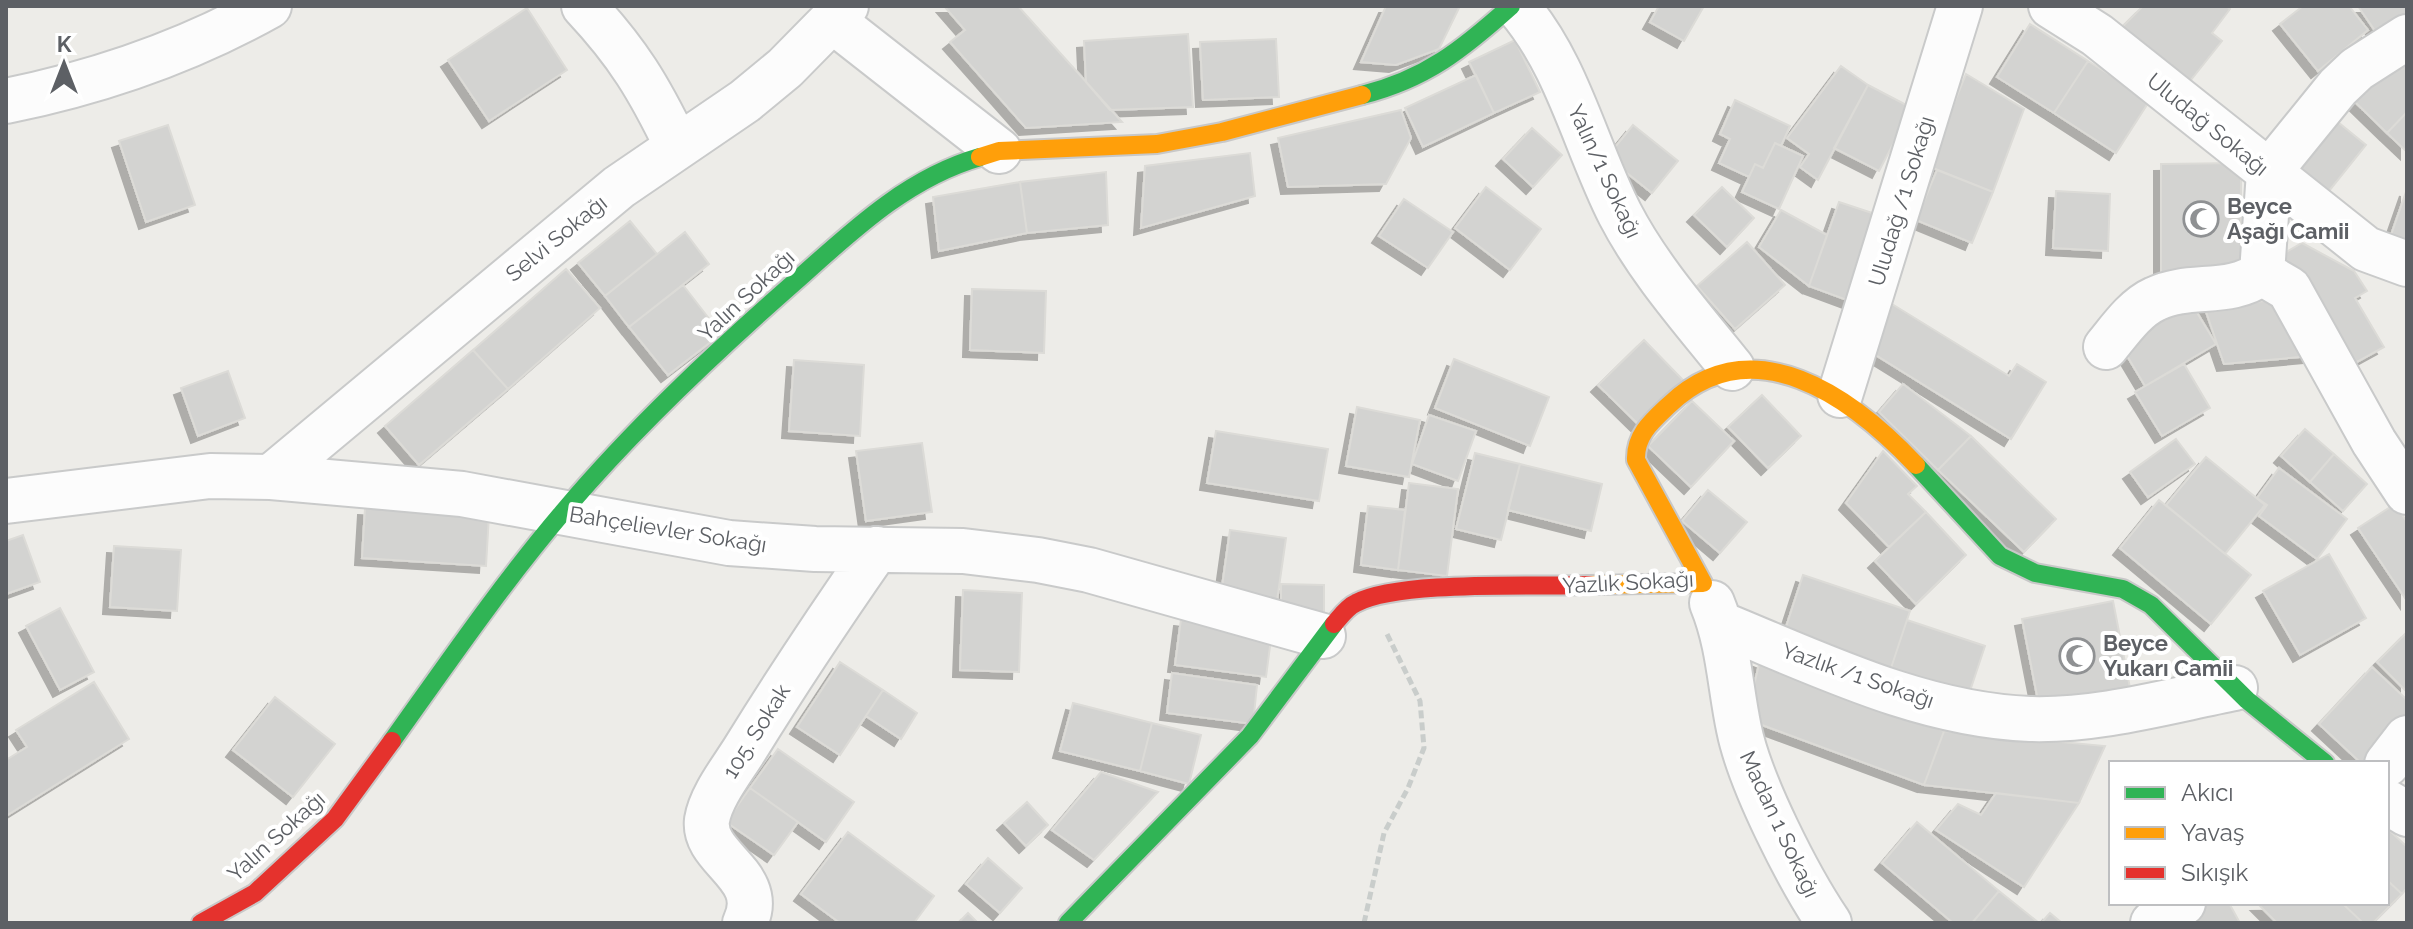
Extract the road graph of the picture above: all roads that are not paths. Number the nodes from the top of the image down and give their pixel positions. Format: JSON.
{"nodes":[{"id":1,"x":269,"y":6,"type":"edge"},
{"id":2,"x":584,"y":6,"type":"edge"},
{"id":3,"x":1511,"y":6,"type":"edge"},
{"id":4,"x":1517,"y":6,"type":"edge"},
{"id":5,"x":1960,"y":6,"type":"edge"},
{"id":6,"x":2051,"y":6,"type":"edge"},
{"id":7,"x":840,"y":13,"type":"edge"},
{"id":8,"x":2106,"y":20,"type":"edge"},
{"id":9,"x":2407,"y":37,"type":"edge"},
{"id":10,"x":6,"y":101,"type":"edge"},
{"id":11,"x":677,"y":146,"type":"junction"},
{"id":12,"x":999,"y":151,"type":"junction"},
{"id":13,"x":2269,"y":172,"type":"junction"},
{"id":14,"x":2407,"y":264,"type":"edge"},
{"id":15,"x":2262,"y":273,"type":"junction"},
{"id":16,"x":2106,"y":347,"type":"dead end"},
{"id":17,"x":1732,"y":368,"type":"junction"},
{"id":18,"x":1840,"y":395,"type":"junction"},
{"id":19,"x":271,"y":477,"type":"junction"},
{"id":20,"x":2407,"y":492,"type":"edge"},
{"id":21,"x":6,"y":501,"type":"edge"},
{"id":22,"x":563,"y":512,"type":"junction"},
{"id":23,"x":877,"y":549,"type":"junction"},
{"id":24,"x":1703,"y":583,"type":"junction"},
{"id":25,"x":1721,"y":624,"type":"junction"},
{"id":26,"x":1323,"y":636,"type":"junction"},
{"id":27,"x":2235,"y":688,"type":"junction"},
{"id":28,"x":2407,"y":738,"type":"edge"},
{"id":29,"x":2323,"y":761,"type":"edge"},
{"id":30,"x":2389,"y":761,"type":"edge"},
{"id":31,"x":2389,"y":803,"type":"edge"},
{"id":32,"x":2407,"y":814,"type":"edge"},
{"id":33,"x":2180,"y":905,"type":"edge"},
{"id":34,"x":201,"y":923,"type":"edge"},
{"id":35,"x":745,"y":923,"type":"edge"},
{"id":36,"x":1068,"y":923,"type":"edge"},
{"id":37,"x":1829,"y":923,"type":"edge"},
{"id":38,"x":2153,"y":923,"type":"edge"}],
"edges":[{"from":1,"to":10,"type":"street"},
{"from":2,"to":11,"type":"street"},
{"from":3,"to":12,"type":"street","name":"Yalın Sokağı"},
{"from":4,"to":17,"type":"street","name":"Yalın/1 Sokağı"},
{"from":5,"to":18,"type":"street","name":"Uludağ /1 Sokağı"},
{"from":6,"to":8,"type":"street","name":"Uludağ Sokağı"},
{"from":7,"to":11,"type":"street","name":"Selvi Sokağı"},
{"from":7,"to":12,"type":"street"},
{"from":8,"to":13,"type":"street","name":"Uludağ Sokağı"},
{"from":9,"to":13,"type":"street"},
{"from":11,"to":19,"type":"street","name":"Selvi Sokağı"},
{"from":12,"to":22,"type":"street","name":"Yalın Sokağı"},
{"from":13,"to":14,"type":"street","name":"Uludağ Sokağı"},
{"from":13,"to":15,"type":"street"},
{"from":15,"to":16,"type":"street"},
{"from":15,"to":20,"type":"street"},
{"from":17,"to":18,"type":"street","name":"Yazlık Sokağı"},
{"from":17,"to":24,"type":"street","name":"Yazlık Sokağı"},
{"from":18,"to":27,"type":"street","name":"Yazlık Sokağı"},
{"from":19,"to":21,"type":"street","name":"Bahçelievler Sokağı"},
{"from":19,"to":22,"type":"street","name":"Bahçelievler Sokağı"},
{"from":22,"to":23,"type":"street","name":"Bahçelievler Sokağı"},
{"from":22,"to":34,"type":"street","name":"Yalın Sokağı"},
{"from":23,"to":26,"type":"street","name":"Bahçelievler Sokağı"},
{"from":23,"to":35,"type":"street","name":"105. Sokak"},
{"from":24,"to":25,"type":"street","name":"Madan 1 Sokağı"},
{"from":24,"to":26,"type":"street","name":"Yazlık Sokağı"},
{"from":25,"to":27,"type":"street","name":"Yazlık /1 Sokağı"},
{"from":25,"to":37,"type":"street","name":"Madan 1 Sokağı"},
{"from":26,"to":36,"type":"street","name":"Yazlık Sokağı"},
{"from":27,"to":29,"type":"street","name":"Yazlık Sokağı"},
{"from":28,"to":30,"type":"street"},
{"from":31,"to":32,"type":"street"},
{"from":33,"to":38,"type":"street"}]}
